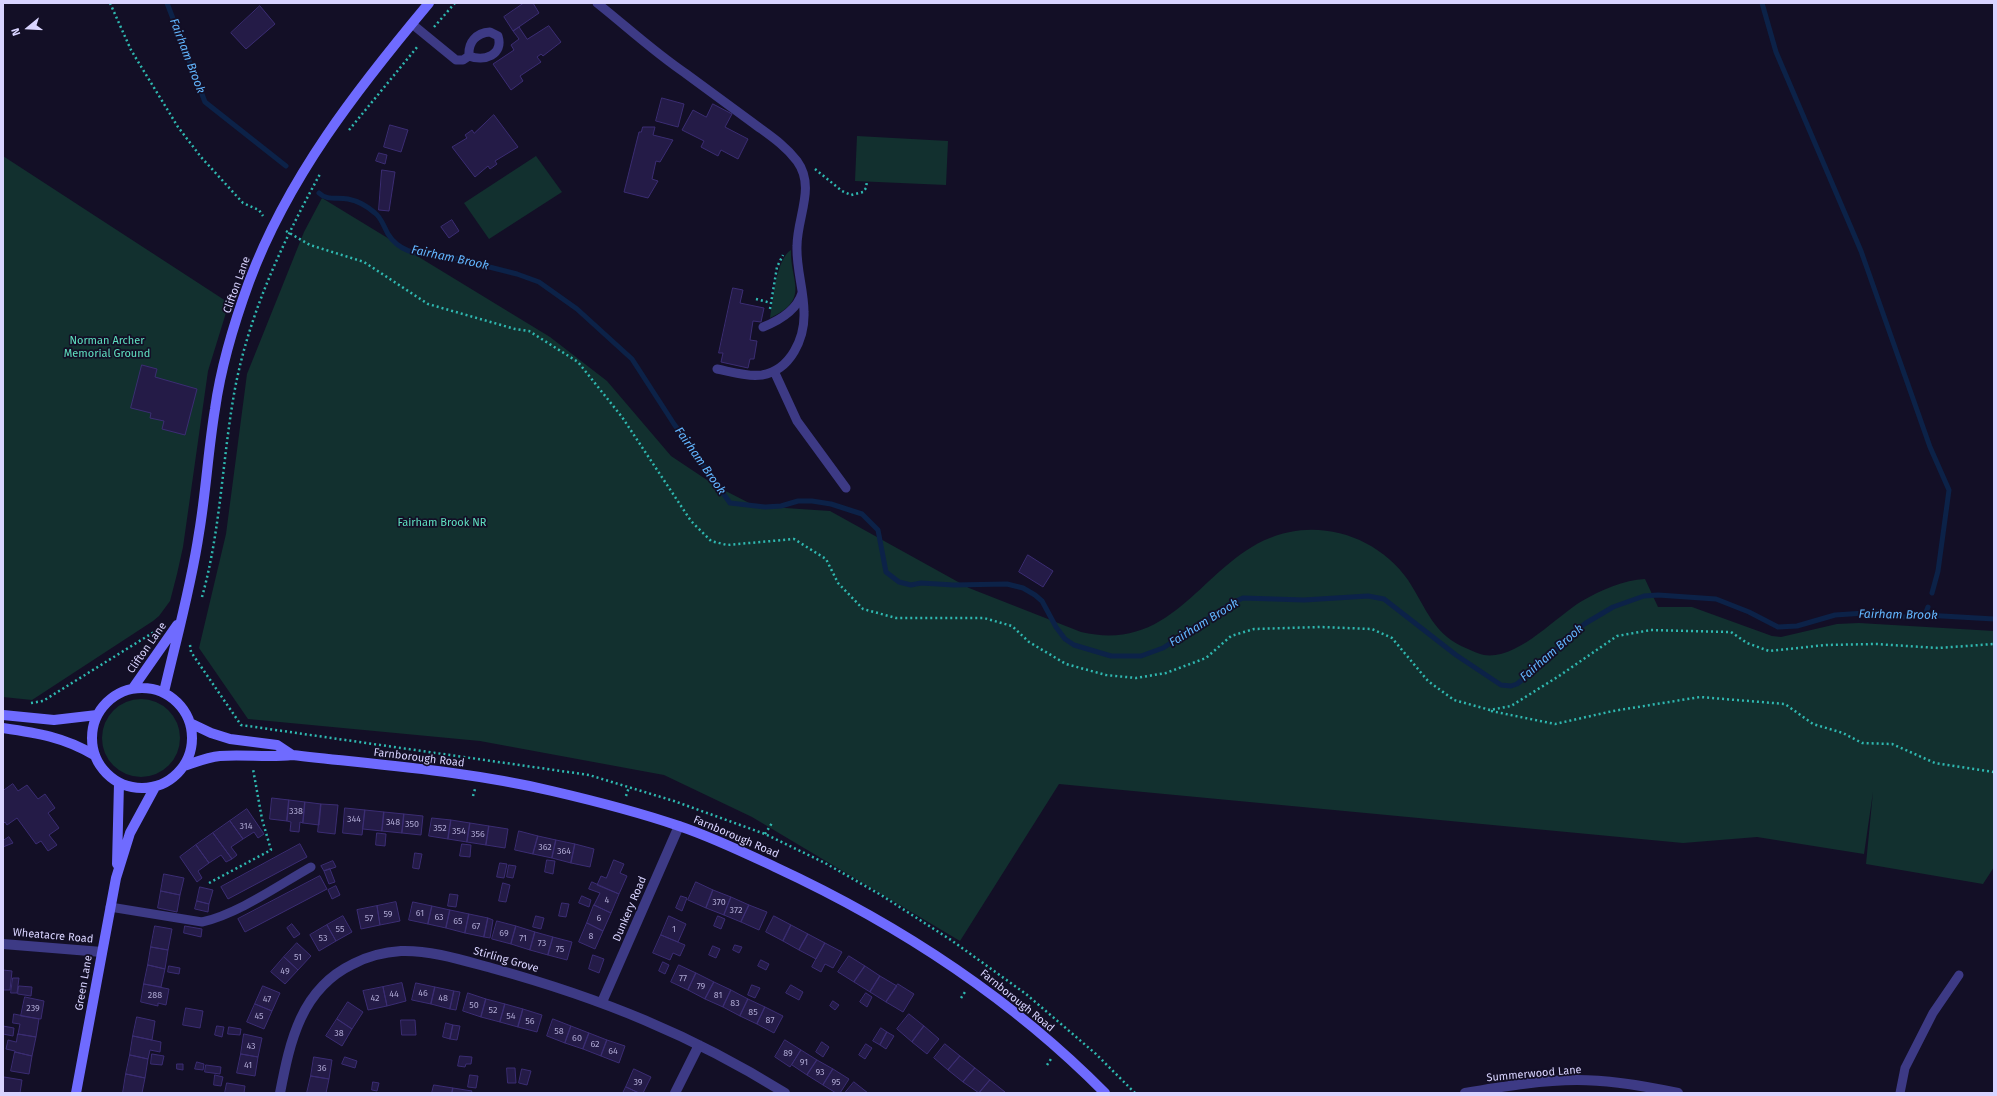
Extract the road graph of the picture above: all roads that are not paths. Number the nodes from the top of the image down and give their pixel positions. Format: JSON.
{"nodes":[{"id":1,"x":429,"y":3,"type":"edge"},
{"id":2,"x":597,"y":3,"type":"edge"},
{"id":3,"x":412,"y":24,"type":"junction"},
{"id":4,"x":469,"y":56,"type":"dead end"},
{"id":5,"x":802,"y":292,"type":"junction"},
{"id":6,"x":765,"y":326,"type":"road end"},
{"id":7,"x":717,"y":369,"type":"dead end"},
{"id":8,"x":774,"y":371,"type":"junction"},
{"id":9,"x":846,"y":488,"type":"dead end"},
{"id":10,"x":180,"y":622,"type":"junction"},
{"id":11,"x":133,"y":688,"type":"junction"},
{"id":12,"x":164,"y":692,"type":"junction"},
{"id":13,"x":3,"y":715,"type":"edge"},
{"id":14,"x":97,"y":715,"type":"junction"},
{"id":15,"x":190,"y":723,"type":"junction"},
{"id":16,"x":3,"y":728,"type":"edge"},
{"id":17,"x":94,"y":755,"type":"junction"},
{"id":18,"x":292,"y":755,"type":"junction"},
{"id":19,"x":184,"y":766,"type":"junction"},
{"id":20,"x":119,"y":783,"type":"junction"},
{"id":21,"x":155,"y":787,"type":"junction"},
{"id":22,"x":679,"y":826,"type":"junction"},
{"id":23,"x":311,"y":867,"type":"dead end"},
{"id":24,"x":116,"y":878,"type":"junction"},
{"id":25,"x":110,"y":907,"type":"junction"},
{"id":26,"x":3,"y":944,"type":"edge"},
{"id":27,"x":102,"y":952,"type":"junction"},
{"id":28,"x":1959,"y":975,"type":"dead end"},
{"id":29,"x":602,"y":1002,"type":"junction"},
{"id":30,"x":699,"y":1044,"type":"junction"},
{"id":31,"x":1506,"y":1090,"type":"edge"},
{"id":32,"x":76,"y":1093,"type":"edge"},
{"id":33,"x":280,"y":1093,"type":"edge"},
{"id":34,"x":675,"y":1093,"type":"edge"},
{"id":35,"x":785,"y":1093,"type":"edge"},
{"id":36,"x":1105,"y":1093,"type":"edge"},
{"id":37,"x":1465,"y":1093,"type":"edge"},
{"id":38,"x":1678,"y":1093,"type":"edge"},
{"id":39,"x":1900,"y":1093,"type":"edge"}],
"edges":[{"from":1,"to":3,"type":"street","name":"Clifton Lane"},
{"from":2,"to":5,"type":"lane"},
{"from":3,"to":4,"type":"lane"},
{"from":3,"to":10,"type":"street","name":"Clifton Lane"},
{"from":5,"to":6,"type":"lane"},
{"from":5,"to":8,"type":"lane"},
{"from":7,"to":8,"type":"lane"},
{"from":8,"to":9,"type":"lane"},
{"from":10,"to":11,"type":"street","name":"Clifton Lane"},
{"from":10,"to":12,"type":"street","name":"Clifton Lane"},
{"from":11,"to":12,"type":"street"},
{"from":11,"to":14,"type":"street"},
{"from":12,"to":15,"type":"street"},
{"from":13,"to":14,"type":"street"},
{"from":14,"to":17,"type":"street"},
{"from":15,"to":18,"type":"street","name":"Farnborough Road"},
{"from":15,"to":19,"type":"street"},
{"from":16,"to":17,"type":"street"},
{"from":17,"to":20,"type":"street"},
{"from":18,"to":19,"type":"street","name":"Farnborough Road"},
{"from":18,"to":22,"type":"street","name":"Farnborough Road"},
{"from":19,"to":21,"type":"street"},
{"from":20,"to":21,"type":"street"},
{"from":20,"to":24,"type":"street","name":"Green Lane"},
{"from":21,"to":24,"type":"street","name":"Green Lane"},
{"from":22,"to":29,"type":"street","name":"Dunkery Road"},
{"from":22,"to":36,"type":"street","name":"Farnborough Road"},
{"from":23,"to":25,"type":"lane"},
{"from":24,"to":25,"type":"street","name":"Green Lane"},
{"from":25,"to":27,"type":"street","name":"Green Lane"},
{"from":26,"to":27,"type":"street","name":"Wheatacre Road"},
{"from":27,"to":32,"type":"street","name":"Green Lane"},
{"from":28,"to":39,"type":"lane"},
{"from":29,"to":30,"type":"street","name":"Stirling Grove"},
{"from":29,"to":33,"type":"street","name":"Stirling Grove"},
{"from":30,"to":34,"type":"street"},
{"from":30,"to":35,"type":"street","name":"Stirling Grove"},
{"from":31,"to":37,"type":"street","name":"Summerwood Lane"},
{"from":31,"to":38,"type":"street","name":"Summerwood Lane"}]}
